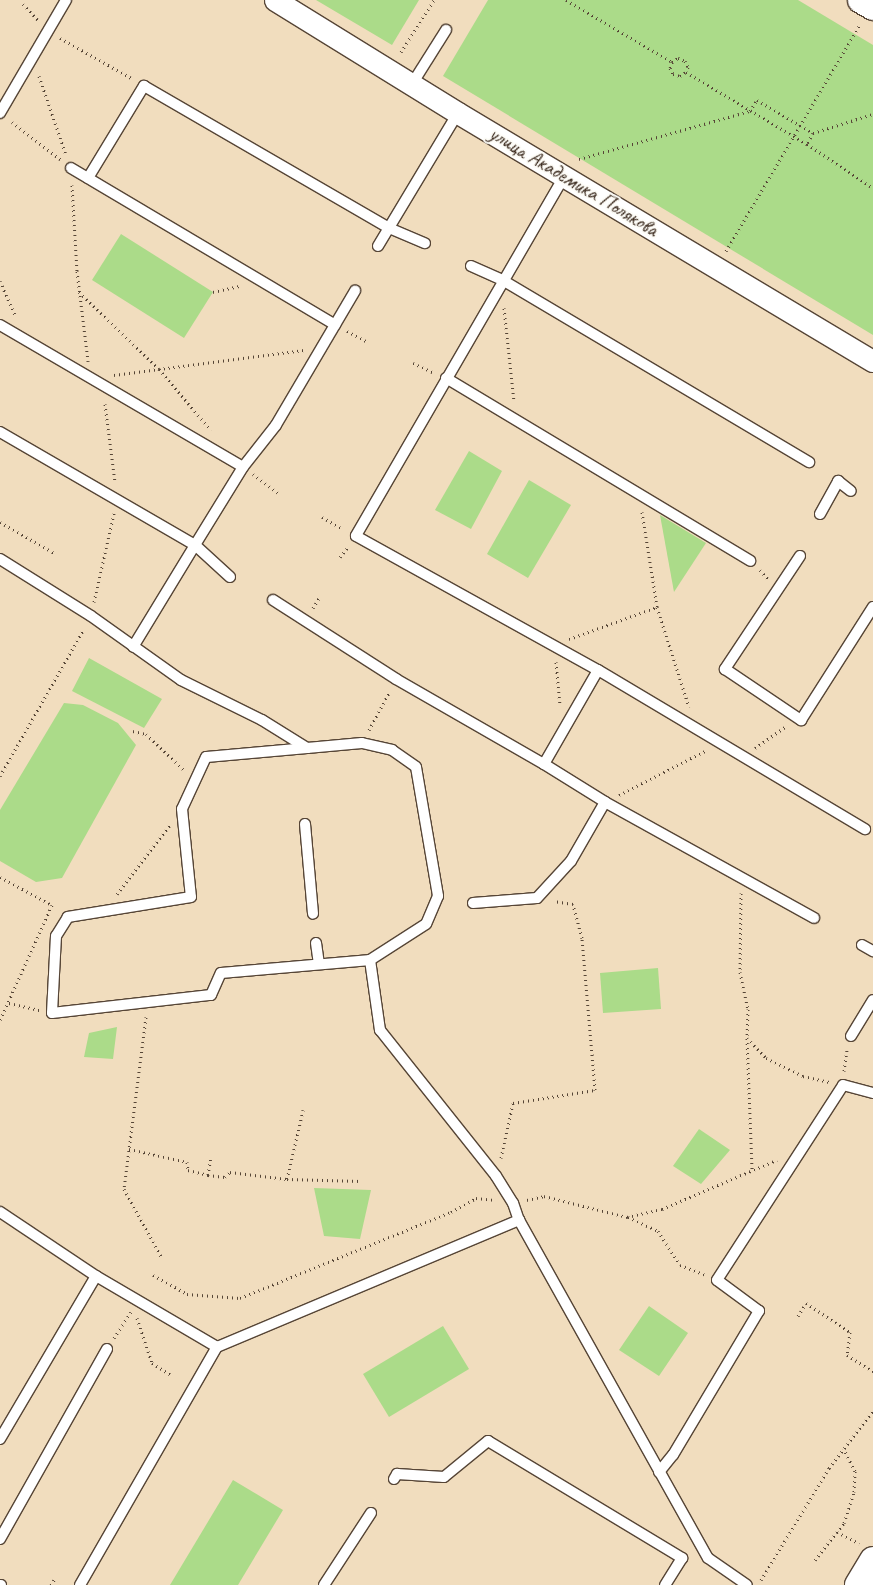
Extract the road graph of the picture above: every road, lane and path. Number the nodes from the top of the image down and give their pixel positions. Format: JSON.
{"nodes":[{"id":1,"x":66,"y":0,"type":"edge"},
{"id":2,"x":275,"y":0,"type":"edge"},
{"id":3,"x":434,"y":0,"type":"edge"},
{"id":4,"x":566,"y":0,"type":"edge"},
{"id":5,"x":23,"y":4,"type":"dead end"},
{"id":6,"x":866,"y":8,"type":"edge"},
{"id":7,"x":446,"y":30,"type":"dead end"},
{"id":8,"x":48,"y":31,"type":"junction"},
{"id":9,"x":400,"y":52,"type":"dead end"},
{"id":10,"x":32,"y":58,"type":"junction"},
{"id":11,"x":672,"y":62,"type":"junction"},
{"id":12,"x":686,"y":72,"type":"junction"},
{"id":13,"x":412,"y":84,"type":"junction"},
{"id":14,"x":144,"y":86,"type":"junction"},
{"id":15,"x":750,"y":111,"type":"junction"},
{"id":16,"x":0,"y":113,"type":"edge"},
{"id":17,"x":458,"y":113,"type":"junction"},
{"id":18,"x":873,"y":114,"type":"edge"},
{"id":19,"x":801,"y":125,"type":"junction"},
{"id":20,"x":813,"y":133,"type":"junction"},
{"id":21,"x":794,"y":137,"type":"junction"},
{"id":22,"x":807,"y":144,"type":"junction"},
{"id":23,"x":579,"y":159,"type":"dead end"},
{"id":24,"x":71,"y":168,"type":"junction"},
{"id":25,"x":564,"y":175,"type":"junction"},
{"id":26,"x":88,"y":178,"type":"junction"},
{"id":27,"x":873,"y":188,"type":"edge"},
{"id":28,"x":389,"y":228,"type":"junction"},
{"id":29,"x":425,"y":243,"type":"dead end"},
{"id":30,"x":378,"y":246,"type":"dead end"},
{"id":31,"x":471,"y":266,"type":"dead end"},
{"id":32,"x":717,"y":266,"type":"junction"},
{"id":33,"x":0,"y":281,"type":"edge"},
{"id":34,"x":261,"y":281,"type":"junction"},
{"id":35,"x":503,"y":283,"type":"junction"},
{"id":36,"x":355,"y":291,"type":"dead end"},
{"id":37,"x":79,"y":292,"type":"junction"},
{"id":38,"x":213,"y":292,"type":"dead end"},
{"id":39,"x":0,"y":325,"type":"edge"},
{"id":40,"x":335,"y":325,"type":"junction"},
{"id":41,"x":26,"y":340,"type":"junction"},
{"id":42,"x":366,"y":341,"type":"dead end"},
{"id":43,"x":322,"y":348,"type":"junction"},
{"id":44,"x":873,"y":361,"type":"edge"},
{"id":45,"x":413,"y":363,"type":"dead end"},
{"id":46,"x":159,"y":369,"type":"junction"},
{"id":47,"x":90,"y":378,"type":"junction"},
{"id":48,"x":446,"y":378,"type":"junction"},
{"id":49,"x":100,"y":384,"type":"junction"},
{"id":50,"x":516,"y":422,"type":"junction"},
{"id":51,"x":0,"y":432,"type":"edge"},
{"id":52,"x":217,"y":437,"type":"dead end"},
{"id":53,"x":809,"y":462,"type":"dead end"},
{"id":54,"x":243,"y":467,"type":"junction"},
{"id":55,"x":851,"y":490,"type":"dead end"},
{"id":56,"x":278,"y":493,"type":"dead end"},
{"id":57,"x":640,"y":495,"type":"junction"},
{"id":58,"x":116,"y":500,"type":"junction"},
{"id":59,"x":820,"y":514,"type":"dead end"},
{"id":60,"x":322,"y":517,"type":"dead end"},
{"id":61,"x":0,"y":522,"type":"edge"},
{"id":62,"x":356,"y":536,"type":"junction"},
{"id":63,"x":195,"y":546,"type":"junction"},
{"id":64,"x":56,"y":554,"type":"dead end"},
{"id":65,"x":800,"y":556,"type":"dead end"},
{"id":66,"x":0,"y":559,"type":"edge"},
{"id":67,"x":750,"y":561,"type":"joint"},
{"id":68,"x":230,"y":577,"type":"dead end"},
{"id":69,"x":779,"y":590,"type":"junction"},
{"id":70,"x":273,"y":600,"type":"dead end"},
{"id":71,"x":873,"y":606,"type":"edge"},
{"id":72,"x":657,"y":607,"type":"junction"},
{"id":73,"x":91,"y":616,"type":"junction"},
{"id":74,"x":554,"y":644,"type":"junction"},
{"id":75,"x":133,"y":647,"type":"junction"},
{"id":76,"x":598,"y":670,"type":"junction"},
{"id":77,"x":396,"y":679,"type":"junction"},
{"id":78,"x":695,"y":727,"type":"junction"},
{"id":79,"x":783,"y":728,"type":"dead end"},
{"id":80,"x":132,"y":731,"type":"dead end"},
{"id":81,"x":563,"y":731,"type":"junction"},
{"id":82,"x":362,"y":743,"type":"junction"},
{"id":83,"x":307,"y":748,"type":"junction"},
{"id":84,"x":709,"y":749,"type":"dead end"},
{"id":85,"x":744,"y":756,"type":"junction"},
{"id":86,"x":544,"y":764,"type":"junction"},
{"id":87,"x":0,"y":776,"type":"edge"},
{"id":88,"x":195,"y":781,"type":"junction"},
{"id":89,"x":605,"y":802,"type":"junction"},
{"id":90,"x":182,"y":809,"type":"junction"},
{"id":91,"x":305,"y":824,"type":"dead end"},
{"id":92,"x":865,"y":829,"type":"dead end"},
{"id":93,"x":0,"y":877,"type":"edge"},
{"id":94,"x":741,"y":880,"type":"junction"},
{"id":95,"x":537,"y":898,"type":"junction"},
{"id":96,"x":473,"y":903,"type":"dead end"},
{"id":97,"x":104,"y":911,"type":"junction"},
{"id":98,"x":314,"y":914,"type":"dead end"},
{"id":99,"x":814,"y":918,"type":"dead end"},
{"id":100,"x":316,"y":943,"type":"dead end"},
{"id":101,"x":862,"y":945,"type":"dead end"},
{"id":102,"x":873,"y":951,"type":"edge"},
{"id":103,"x":370,"y":960,"type":"junction"},
{"id":104,"x":319,"y":964,"type":"junction"},
{"id":105,"x":873,"y":1000,"type":"edge"},
{"id":106,"x":148,"y":1002,"type":"junction"},
{"id":107,"x":8,"y":1003,"type":"junction"},
{"id":108,"x":52,"y":1013,"type":"junction"},
{"id":109,"x":0,"y":1020,"type":"edge"},
{"id":110,"x":851,"y":1036,"type":"joint"},
{"id":111,"x":747,"y":1038,"type":"junction"},
{"id":112,"x":843,"y":1085,"type":"junction"},
{"id":113,"x":873,"y":1093,"type":"edge"},
{"id":114,"x":303,"y":1110,"type":"dead end"},
{"id":115,"x":129,"y":1149,"type":"junction"},
{"id":116,"x":801,"y":1149,"type":"junction"},
{"id":117,"x":211,"y":1157,"type":"dead end"},
{"id":118,"x":752,"y":1171,"type":"junction"},
{"id":119,"x":208,"y":1175,"type":"junction"},
{"id":120,"x":496,"y":1176,"type":"junction"},
{"id":121,"x":287,"y":1179,"type":"junction"},
{"id":122,"x":361,"y":1180,"type":"dead end"},
{"id":123,"x":476,"y":1198,"type":"dead end"},
{"id":124,"x":513,"y":1203,"type":"junction"},
{"id":125,"x":0,"y":1212,"type":"edge"},
{"id":126,"x":627,"y":1217,"type":"junction"},
{"id":127,"x":519,"y":1220,"type":"junction"},
{"id":128,"x":162,"y":1258,"type":"dead end"},
{"id":129,"x":153,"y":1275,"type":"dead end"},
{"id":130,"x":708,"y":1275,"type":"dead end"},
{"id":131,"x":96,"y":1276,"type":"junction"},
{"id":132,"x":798,"y":1316,"type":"dead end"},
{"id":133,"x":217,"y":1347,"type":"junction"},
{"id":134,"x":107,"y":1349,"type":"joint"},
{"id":135,"x":873,"y":1371,"type":"edge"},
{"id":136,"x":171,"y":1375,"type":"dead end"},
{"id":137,"x":873,"y":1411,"type":"edge"},
{"id":138,"x":0,"y":1439,"type":"edge"},
{"id":139,"x":844,"y":1449,"type":"junction"},
{"id":140,"x":659,"y":1472,"type":"junction"},
{"id":141,"x":394,"y":1478,"type":"dead end"},
{"id":142,"x":371,"y":1513,"type":"dead end"},
{"id":143,"x":837,"y":1532,"type":"junction"},
{"id":144,"x":0,"y":1539,"type":"edge"},
{"id":145,"x":867,"y":1552,"type":"edge"},
{"id":146,"x":816,"y":1560,"type":"dead end"},
{"id":147,"x":54,"y":1580,"type":"dead end"},
{"id":148,"x":761,"y":1580,"type":"dead end"},
{"id":149,"x":51,"y":1585,"type":"edge"},
{"id":150,"x":80,"y":1585,"type":"edge"},
{"id":151,"x":324,"y":1585,"type":"edge"},
{"id":152,"x":666,"y":1585,"type":"edge"},
{"id":153,"x":747,"y":1585,"type":"edge"},
{"id":154,"x":858,"y":1585,"type":"edge"}],
"edges":[{"from":1,"to":8,"type":"lane"},
{"from":2,"to":13,"type":"street","name":"улица Академика Полякова"},
{"from":3,"to":9,"type":"path"},
{"from":4,"to":11,"type":"path"},
{"from":5,"to":8,"type":"path"},
{"from":6,"to":19,"type":"path"},
{"from":7,"to":13,"type":"lane"},
{"from":8,"to":10,"type":"lane"},
{"from":8,"to":14,"type":"path"},
{"from":10,"to":16,"type":"lane"},
{"from":10,"to":24,"type":"path"},
{"from":11,"to":12,"type":"path"},
{"from":11,"to":12,"type":"path"},
{"from":12,"to":15,"type":"path"},
{"from":13,"to":17,"type":"street","name":"улица Академика Полякова"},
{"from":14,"to":26,"type":"lane"},
{"from":14,"to":28,"type":"lane"},
{"from":15,"to":19,"type":"path"},
{"from":15,"to":21,"type":"path"},
{"from":15,"to":23,"type":"path"},
{"from":16,"to":24,"type":"path"},
{"from":17,"to":25,"type":"street","name":"улица Академика Полякова"},
{"from":17,"to":28,"type":"lane"},
{"from":18,"to":20,"type":"path"},
{"from":19,"to":20,"type":"path"},
{"from":19,"to":21,"type":"path"},
{"from":20,"to":22,"type":"path"},
{"from":21,"to":22,"type":"path"},
{"from":21,"to":32,"type":"path"},
{"from":22,"to":27,"type":"path"},
{"from":24,"to":26,"type":"lane"},
{"from":24,"to":37,"type":"path"},
{"from":25,"to":32,"type":"street","name":"улица Академика Полякова"},
{"from":25,"to":35,"type":"lane"},
{"from":26,"to":34,"type":"lane"},
{"from":28,"to":29,"type":"lane"},
{"from":28,"to":30,"type":"lane"},
{"from":31,"to":35,"type":"lane"},
{"from":32,"to":44,"type":"street","name":"улица Академика Полякова"},
{"from":33,"to":41,"type":"path"},
{"from":34,"to":38,"type":"path"},
{"from":34,"to":40,"type":"lane"},
{"from":35,"to":48,"type":"lane"},
{"from":35,"to":50,"type":"path"},
{"from":35,"to":53,"type":"lane"},
{"from":36,"to":40,"type":"lane"},
{"from":37,"to":46,"type":"path"},
{"from":37,"to":47,"type":"path"},
{"from":39,"to":41,"type":"lane"},
{"from":40,"to":42,"type":"path"},
{"from":40,"to":43,"type":"lane"},
{"from":41,"to":47,"type":"lane"},
{"from":43,"to":46,"type":"path"},
{"from":43,"to":54,"type":"lane"},
{"from":45,"to":48,"type":"path"},
{"from":46,"to":47,"type":"path"},
{"from":46,"to":52,"type":"path"},
{"from":47,"to":49,"type":"lane"},
{"from":48,"to":50,"type":"lane"},
{"from":48,"to":62,"type":"lane"},
{"from":49,"to":54,"type":"lane"},
{"from":49,"to":58,"type":"path"},
{"from":50,"to":57,"type":"lane"},
{"from":51,"to":58,"type":"lane"},
{"from":54,"to":56,"type":"path"},
{"from":54,"to":63,"type":"lane"},
{"from":55,"to":59,"type":"lane"},
{"from":57,"to":67,"type":"lane"},
{"from":57,"to":72,"type":"path"},
{"from":58,"to":63,"type":"lane"},
{"from":58,"to":73,"type":"path"},
{"from":60,"to":62,"type":"path"},
{"from":61,"to":64,"type":"path"},
{"from":62,"to":74,"type":"lane"},
{"from":63,"to":68,"type":"lane"},
{"from":63,"to":75,"type":"lane"},
{"from":65,"to":69,"type":"lane"},
{"from":66,"to":73,"type":"lane"},
{"from":67,"to":69,"type":"path"},
{"from":69,"to":71,"type":"lane"},
{"from":70,"to":77,"type":"lane"},
{"from":72,"to":74,"type":"path"},
{"from":72,"to":78,"type":"path"},
{"from":73,"to":75,"type":"lane"},
{"from":73,"to":87,"type":"path"},
{"from":74,"to":76,"type":"lane"},
{"from":74,"to":81,"type":"path"},
{"from":75,"to":83,"type":"lane"},
{"from":76,"to":78,"type":"lane"},
{"from":76,"to":81,"type":"lane"},
{"from":77,"to":82,"type":"path"},
{"from":77,"to":86,"type":"lane"},
{"from":78,"to":85,"type":"lane"},
{"from":79,"to":85,"type":"path"},
{"from":80,"to":88,"type":"path"},
{"from":81,"to":86,"type":"lane"},
{"from":82,"to":83,"type":"lane"},
{"from":82,"to":103,"type":"lane"},
{"from":83,"to":88,"type":"lane"},
{"from":84,"to":89,"type":"path"},
{"from":85,"to":92,"type":"lane"},
{"from":86,"to":89,"type":"lane"},
{"from":88,"to":90,"type":"lane"},
{"from":89,"to":94,"type":"lane"},
{"from":89,"to":95,"type":"lane"},
{"from":90,"to":97,"type":"path"},
{"from":90,"to":97,"type":"lane"},
{"from":91,"to":98,"type":"lane"},
{"from":93,"to":107,"type":"path"},
{"from":94,"to":99,"type":"lane"},
{"from":94,"to":111,"type":"path"},
{"from":95,"to":96,"type":"lane"},
{"from":95,"to":120,"type":"path"},
{"from":97,"to":108,"type":"lane"},
{"from":100,"to":104,"type":"lane"},
{"from":101,"to":102,"type":"lane"},
{"from":103,"to":104,"type":"lane"},
{"from":103,"to":120,"type":"lane"},
{"from":104,"to":106,"type":"lane"},
{"from":105,"to":110,"type":"lane"},
{"from":106,"to":108,"type":"lane"},
{"from":106,"to":115,"type":"path"},
{"from":107,"to":108,"type":"path"},
{"from":107,"to":109,"type":"path"},
{"from":110,"to":112,"type":"path"},
{"from":111,"to":112,"type":"path"},
{"from":111,"to":118,"type":"path"},
{"from":112,"to":113,"type":"lane"},
{"from":112,"to":116,"type":"lane"},
{"from":114,"to":121,"type":"path"},
{"from":115,"to":119,"type":"path"},
{"from":115,"to":128,"type":"path"},
{"from":116,"to":118,"type":"path"},
{"from":116,"to":140,"type":"lane"},
{"from":117,"to":119,"type":"path"},
{"from":118,"to":126,"type":"path"},
{"from":119,"to":121,"type":"path"},
{"from":120,"to":124,"type":"lane"},
{"from":121,"to":122,"type":"path"},
{"from":123,"to":129,"type":"path"},
{"from":124,"to":126,"type":"path"},
{"from":124,"to":127,"type":"lane"},
{"from":125,"to":131,"type":"lane"},
{"from":126,"to":130,"type":"path"},
{"from":127,"to":133,"type":"lane"},
{"from":127,"to":140,"type":"lane"},
{"from":131,"to":133,"type":"lane"},
{"from":131,"to":138,"type":"lane"},
{"from":132,"to":135,"type":"path"},
{"from":133,"to":150,"type":"lane"},
{"from":134,"to":136,"type":"path"},
{"from":134,"to":144,"type":"lane"},
{"from":137,"to":139,"type":"path"},
{"from":139,"to":143,"type":"path"},
{"from":139,"to":148,"type":"path"},
{"from":140,"to":153,"type":"lane"},
{"from":141,"to":152,"type":"lane"},
{"from":142,"to":151,"type":"lane"},
{"from":143,"to":145,"type":"path"},
{"from":143,"to":146,"type":"path"},
{"from":145,"to":154,"type":"street"},
{"from":147,"to":149,"type":"path"}]}
